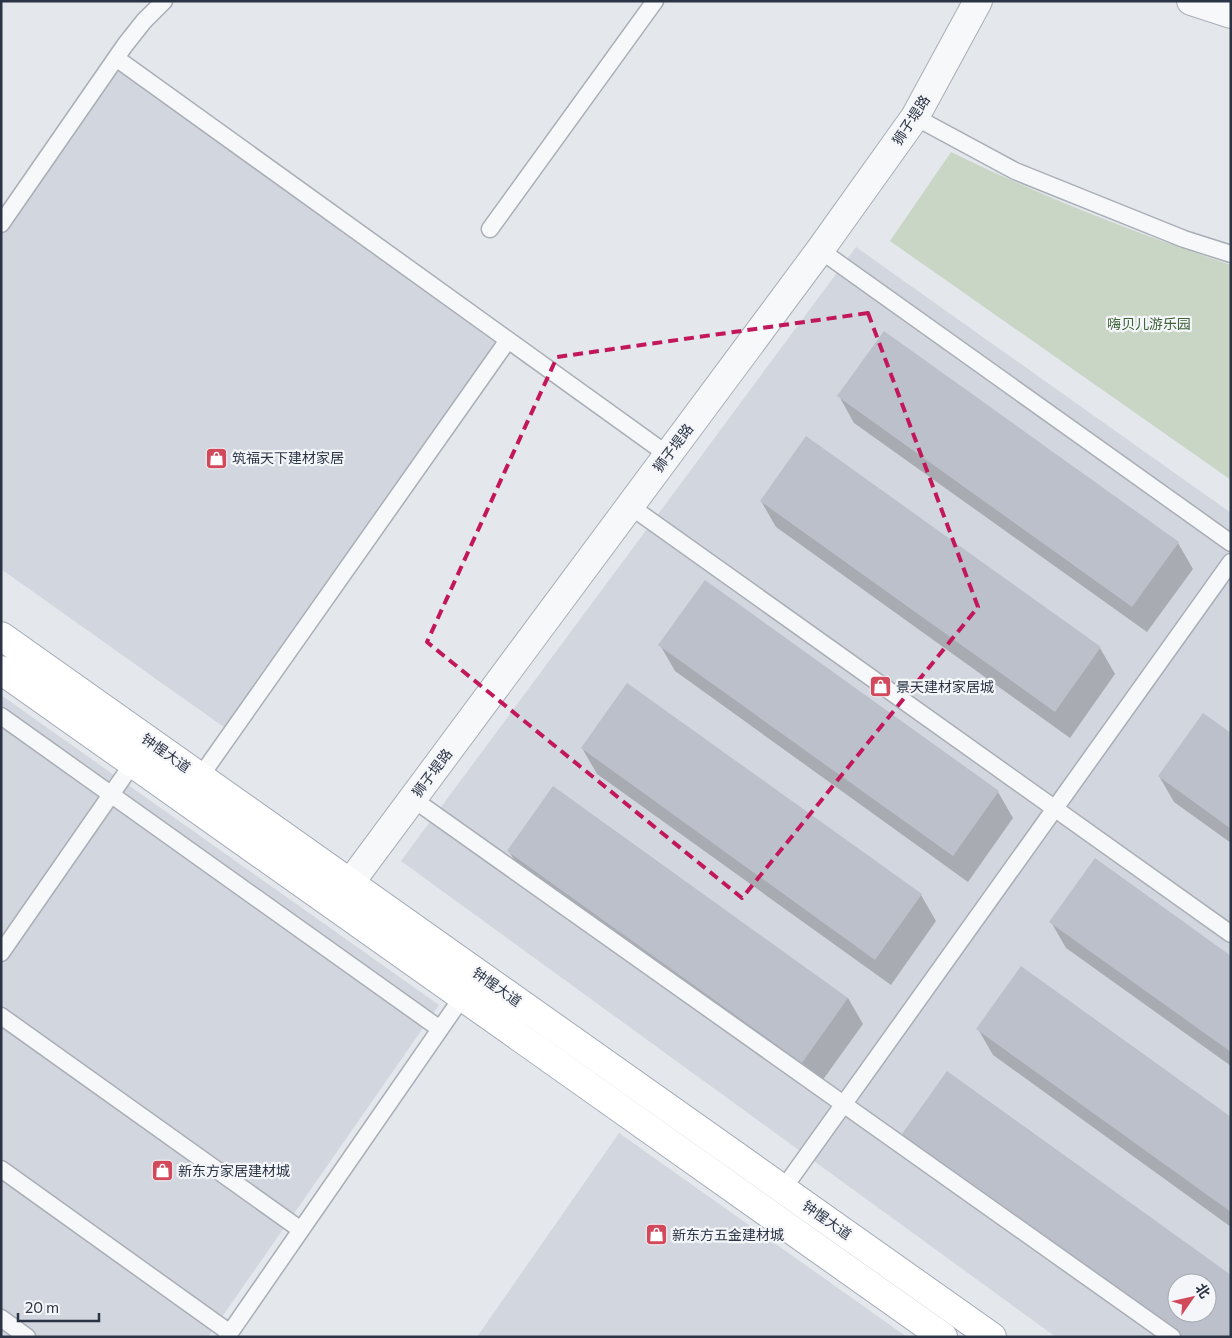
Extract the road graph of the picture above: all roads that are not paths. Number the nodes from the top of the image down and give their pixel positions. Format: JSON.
{"nodes":[{"id":1,"x":164,"y":1,"type":"edge"},
{"id":2,"x":655,"y":1,"type":"edge"},
{"id":3,"x":978,"y":1,"type":"edge"},
{"id":4,"x":1190,"y":1,"type":"edge"},
{"id":5,"x":1231,"y":14,"type":"edge"},
{"id":6,"x":116,"y":58,"type":"junction"},
{"id":7,"x":915,"y":117,"type":"junction"},
{"id":8,"x":1,"y":224,"type":"edge"},
{"id":9,"x":490,"y":229,"type":"dead end"},
{"id":10,"x":820,"y":250,"type":"junction"},
{"id":11,"x":1231,"y":254,"type":"edge"},
{"id":12,"x":508,"y":340,"type":"junction"},
{"id":13,"x":668,"y":455,"type":"junction"},
{"id":14,"x":630,"y":506,"type":"junction"},
{"id":15,"x":1231,"y":543,"type":"edge"},
{"id":16,"x":1231,"y":562,"type":"edge"},
{"id":17,"x":1,"y":636,"type":"edge"},
{"id":18,"x":1,"y":670,"type":"edge"},
{"id":19,"x":1,"y":716,"type":"edge"},
{"id":20,"x":133,"y":763,"type":"junction"},
{"id":21,"x":200,"y":777,"type":"junction"},
{"id":22,"x":112,"y":794,"type":"junction"},
{"id":23,"x":413,"y":799,"type":"junction"},
{"id":24,"x":1054,"y":810,"type":"junction"},
{"id":25,"x":350,"y":883,"type":"junction"},
{"id":26,"x":1231,"y":934,"type":"edge"},
{"id":27,"x":1,"y":953,"type":"edge"},
{"id":28,"x":463,"y":996,"type":"junction"},
{"id":29,"x":1,"y":1016,"type":"edge"},
{"id":30,"x":440,"y":1029,"type":"junction"},
{"id":31,"x":844,"y":1105,"type":"junction"},
{"id":32,"x":1,"y":1169,"type":"edge"},
{"id":33,"x":783,"y":1189,"type":"junction"},
{"id":34,"x":301,"y":1230,"type":"junction"},
{"id":35,"x":1,"y":1318,"type":"edge"},
{"id":36,"x":228,"y":1335,"type":"edge"},
{"id":37,"x":27,"y":1337,"type":"edge"},
{"id":38,"x":943,"y":1337,"type":"edge"},
{"id":39,"x":992,"y":1337,"type":"edge"},
{"id":40,"x":1172,"y":1337,"type":"edge"}],
"edges":[{"from":1,"to":6,"type":"lane"},
{"from":2,"to":9,"type":"lane"},
{"from":3,"to":7,"type":"street","name":"狮子堤路"},
{"from":4,"to":5,"type":"street"},
{"from":6,"to":8,"type":"lane"},
{"from":6,"to":12,"type":"lane"},
{"from":7,"to":10,"type":"street","name":"狮子堤路"},
{"from":7,"to":11,"type":"lane"},
{"from":10,"to":13,"type":"street","name":"狮子堤路"},
{"from":10,"to":15,"type":"lane"},
{"from":12,"to":13,"type":"lane"},
{"from":12,"to":21,"type":"lane"},
{"from":13,"to":14,"type":"street","name":"狮子堤路"},
{"from":14,"to":23,"type":"street","name":"狮子堤路"},
{"from":14,"to":24,"type":"lane"},
{"from":16,"to":24,"type":"lane"},
{"from":17,"to":21,"type":"main road","name":"钟惺大道"},
{"from":18,"to":20,"type":"main road","name":"钟惺大道"},
{"from":19,"to":22,"type":"lane"},
{"from":20,"to":22,"type":"lane"},
{"from":20,"to":28,"type":"main road","name":"钟惺大道"},
{"from":21,"to":25,"type":"main road","name":"钟惺大道"},
{"from":22,"to":27,"type":"lane"},
{"from":22,"to":30,"type":"lane"},
{"from":23,"to":25,"type":"street","name":"狮子堤路"},
{"from":23,"to":31,"type":"lane"},
{"from":24,"to":26,"type":"lane"},
{"from":24,"to":31,"type":"lane"},
{"from":25,"to":33,"type":"main road","name":"钟惺大道"},
{"from":28,"to":30,"type":"lane"},
{"from":28,"to":38,"type":"main road","name":"钟惺大道"},
{"from":29,"to":34,"type":"lane"},
{"from":30,"to":34,"type":"lane"},
{"from":31,"to":33,"type":"lane"},
{"from":31,"to":40,"type":"lane"},
{"from":32,"to":36,"type":"lane"},
{"from":33,"to":39,"type":"main road","name":"钟惺大道"},
{"from":34,"to":36,"type":"lane"},
{"from":35,"to":37,"type":"lane"}]}
